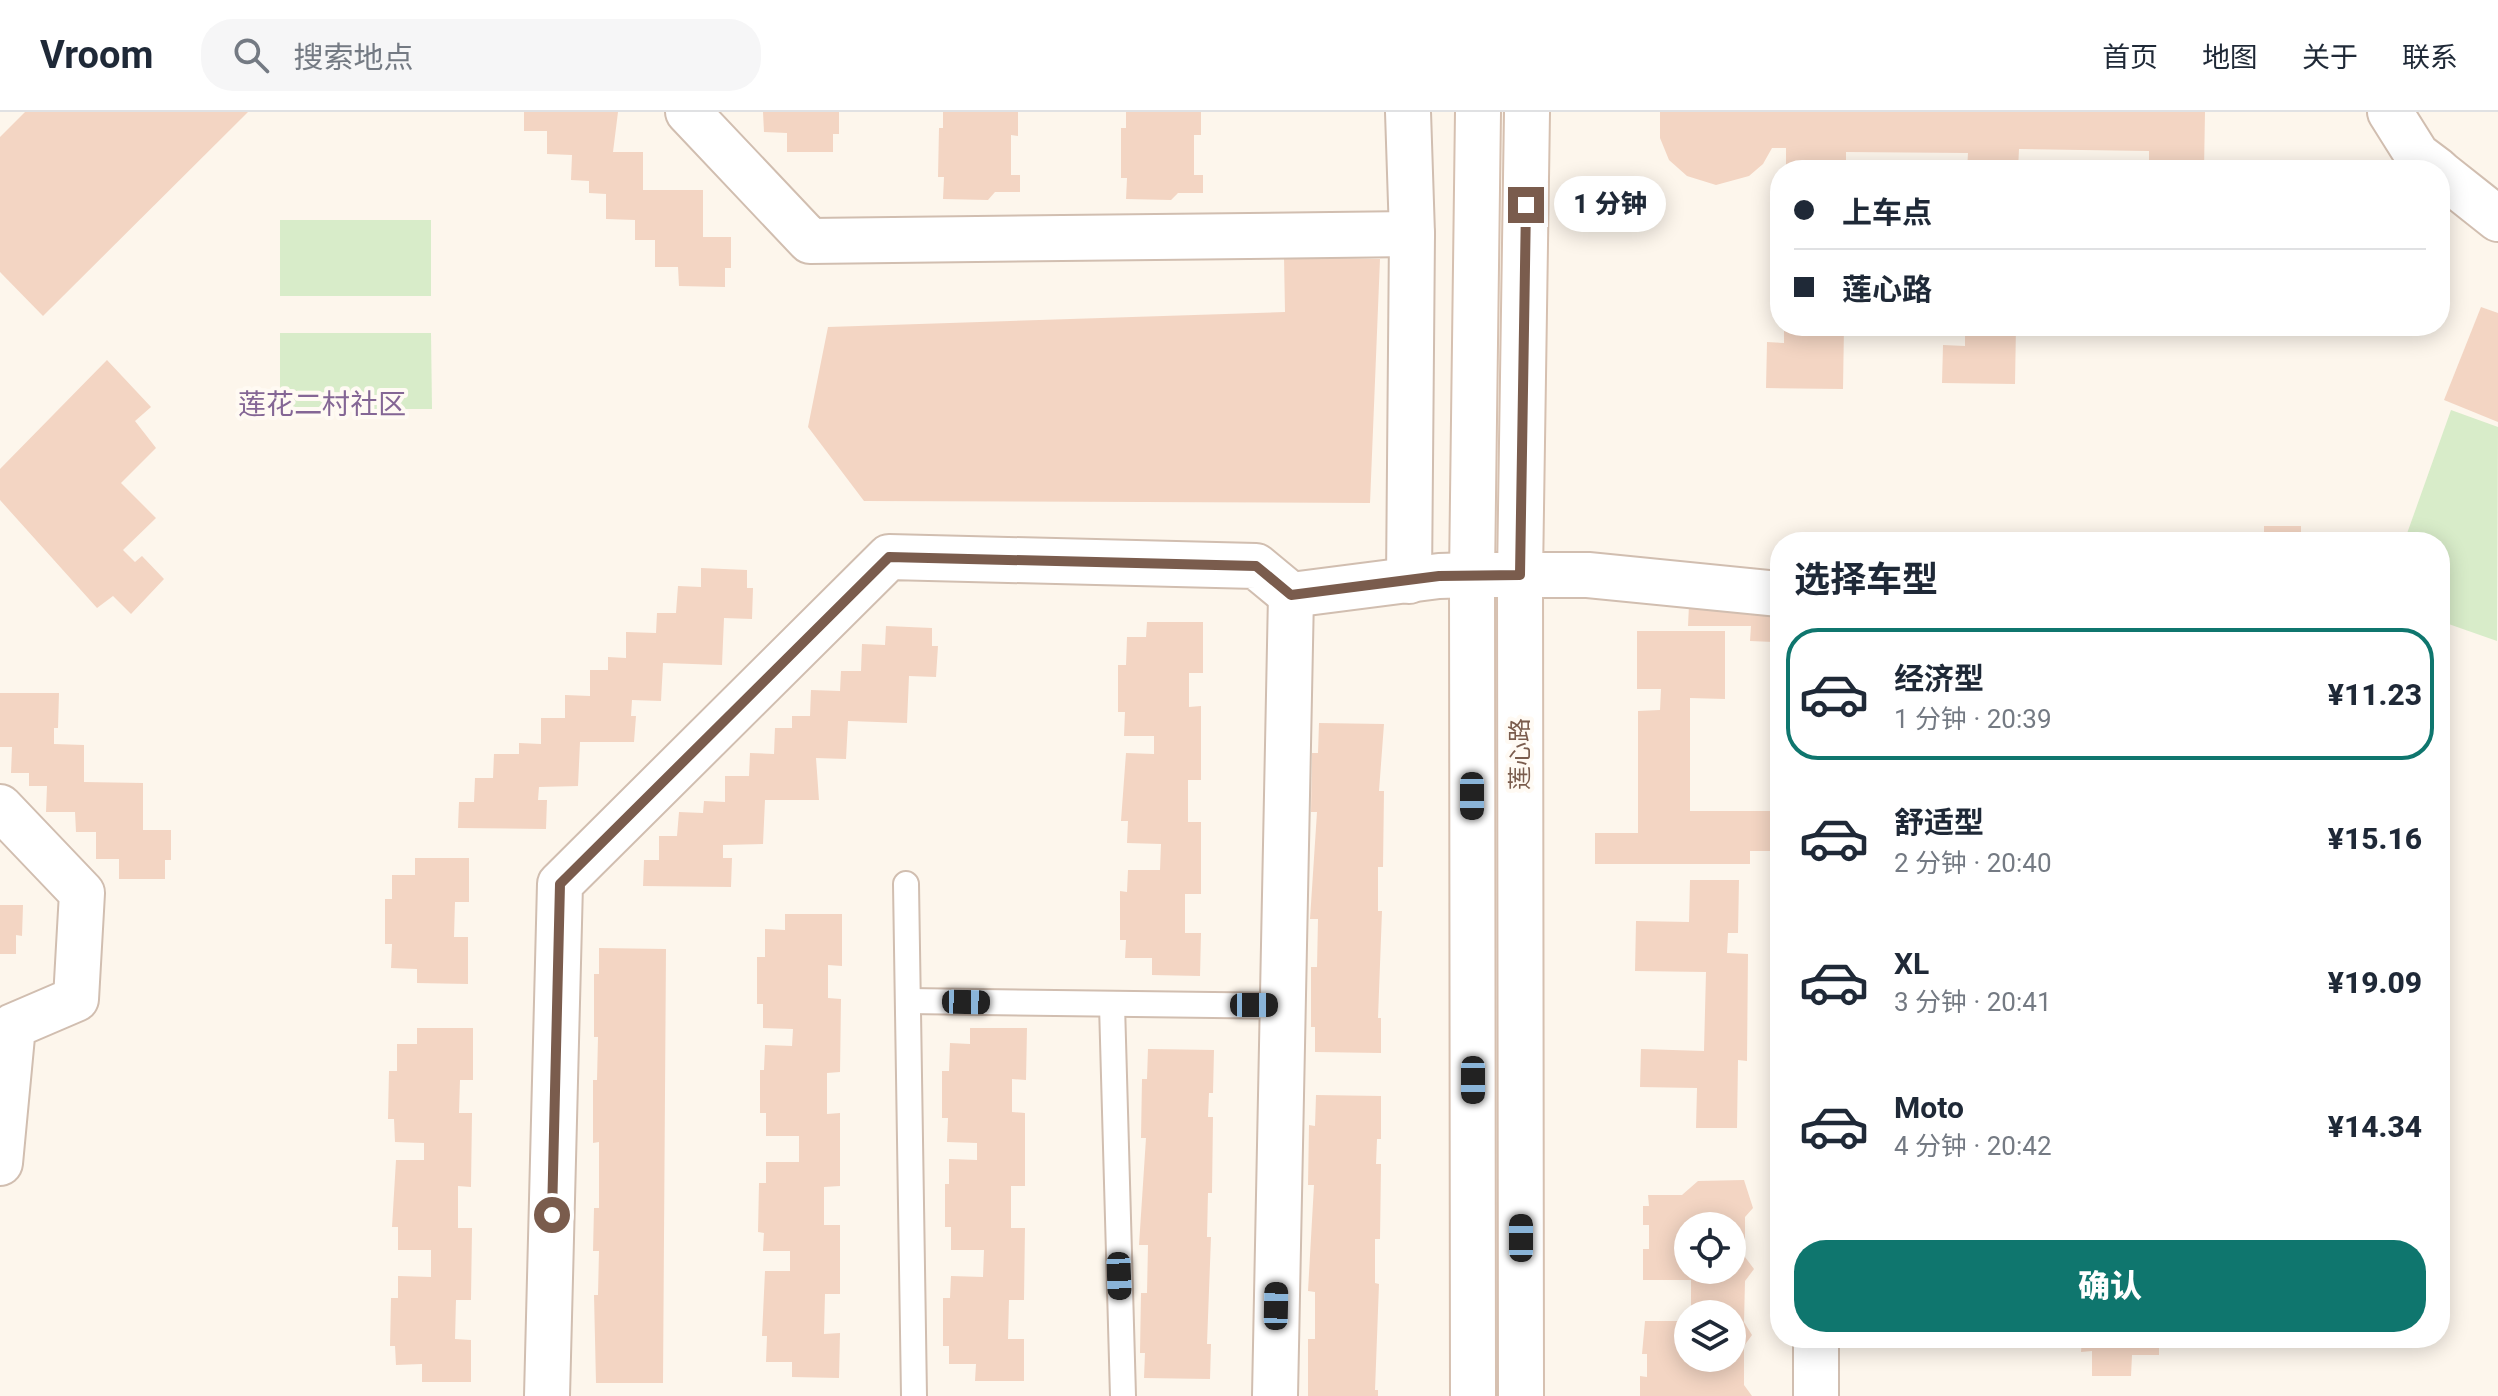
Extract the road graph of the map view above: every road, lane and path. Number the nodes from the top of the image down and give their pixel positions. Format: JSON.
{"nodes":[{"id":1,"x":688,"y":112,"type":"edge"},
{"id":2,"x":1408,"y":112,"type":"edge"},
{"id":3,"x":1478,"y":112,"type":"edge"},
{"id":4,"x":1527,"y":112,"type":"edge"},
{"id":5,"x":2390,"y":112,"type":"edge"},
{"id":6,"x":2424,"y":160,"type":"edge"},
{"id":7,"x":2450,"y":181,"type":"edge"},
{"id":8,"x":2498,"y":219,"type":"edge"},
{"id":9,"x":1412,"y":234,"type":"junction"},
{"id":10,"x":1472,"y":575,"type":"junction"},
{"id":11,"x":1520,"y":575,"type":"junction"},
{"id":12,"x":1409,"y":581,"type":"junction"},
{"id":13,"x":1770,"y":593,"type":"edge"},
{"id":14,"x":1291,"y":595,"type":"junction"},
{"id":15,"x":0,"y":807,"type":"edge"},
{"id":16,"x":906,"y":884,"type":"dead end"},
{"id":17,"x":908,"y":1001,"type":"junction"},
{"id":18,"x":1112,"y":1005,"type":"junction"},
{"id":19,"x":1282,"y":1006,"type":"junction"},
{"id":20,"x":0,"y":1163,"type":"edge"},
{"id":21,"x":1816,"y":1348,"type":"edge"},
{"id":22,"x":547,"y":1396,"type":"edge"},
{"id":23,"x":914,"y":1396,"type":"edge"},
{"id":24,"x":1123,"y":1396,"type":"edge"},
{"id":25,"x":1275,"y":1396,"type":"edge"},
{"id":26,"x":1473,"y":1396,"type":"edge"},
{"id":27,"x":1521,"y":1396,"type":"edge"},
{"id":28,"x":1816,"y":1396,"type":"edge"}],
"edges":[{"from":1,"to":9,"type":"street"},
{"from":2,"to":9,"type":"street"},
{"from":3,"to":10,"type":"street","name":"莲心路"},
{"from":4,"to":11,"type":"street","name":"莲心路"},
{"from":5,"to":6,"type":"street"},
{"from":7,"to":8,"type":"street"},
{"from":9,"to":12,"type":"street"},
{"from":10,"to":11,"type":"street"},
{"from":10,"to":12,"type":"street"},
{"from":10,"to":26,"type":"street","name":"莲心路"},
{"from":11,"to":13,"type":"street"},
{"from":11,"to":27,"type":"street","name":"莲心路"},
{"from":12,"to":14,"type":"street"},
{"from":14,"to":19,"type":"street"},
{"from":14,"to":22,"type":"street"},
{"from":15,"to":20,"type":"street"},
{"from":16,"to":17,"type":"lane"},
{"from":17,"to":18,"type":"lane"},
{"from":17,"to":23,"type":"lane"},
{"from":18,"to":19,"type":"lane"},
{"from":18,"to":24,"type":"lane"},
{"from":19,"to":25,"type":"street"},
{"from":21,"to":28,"type":"street"}]}
